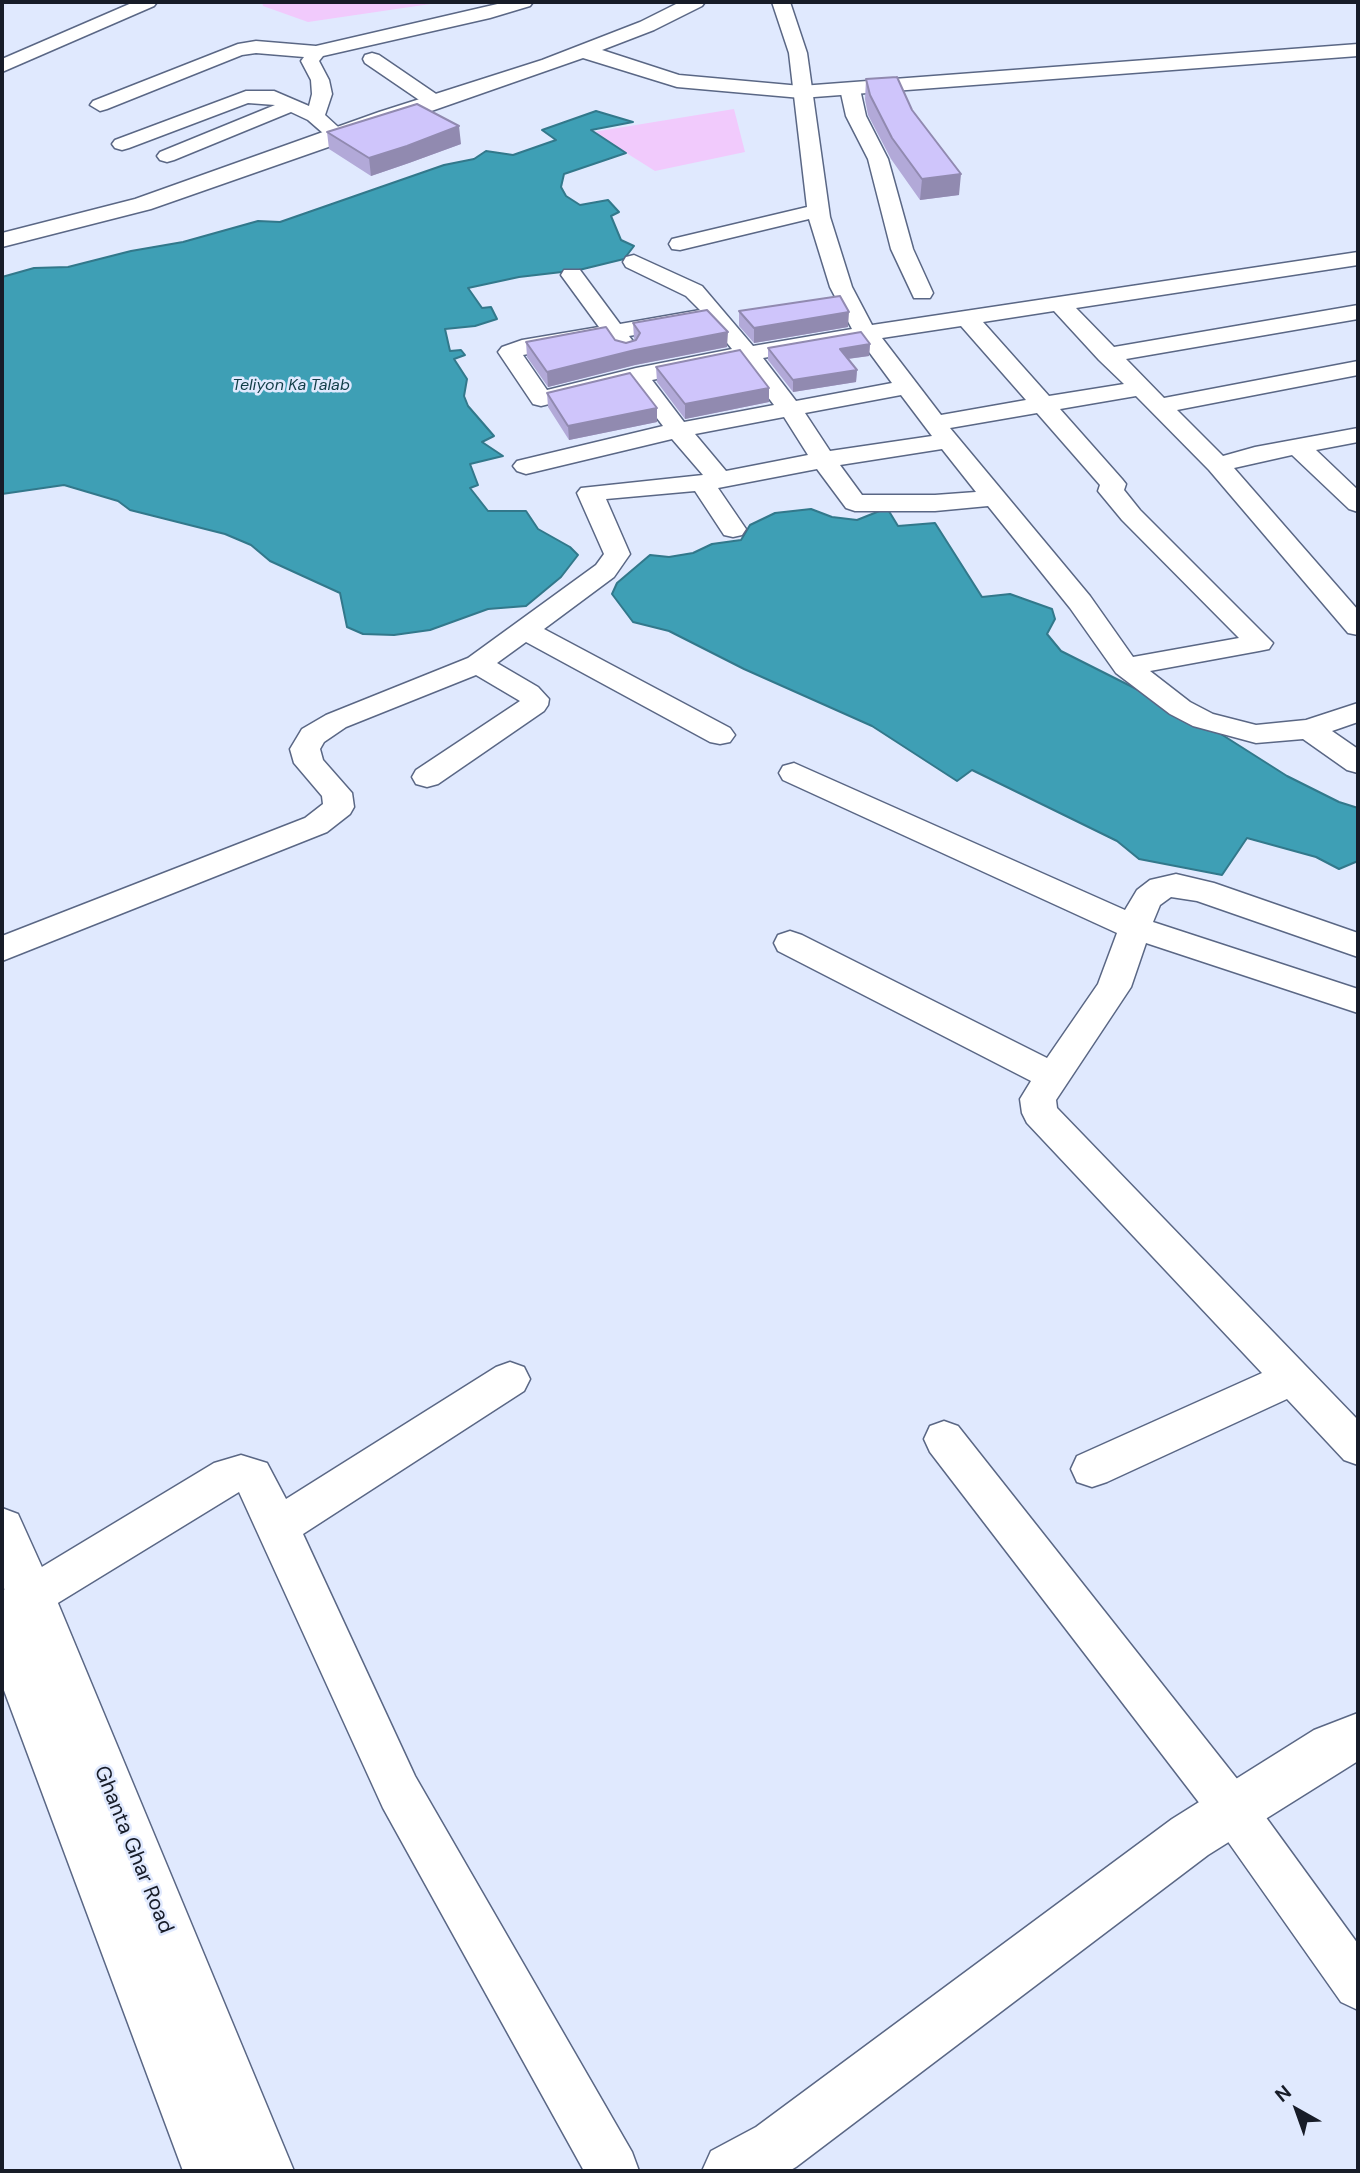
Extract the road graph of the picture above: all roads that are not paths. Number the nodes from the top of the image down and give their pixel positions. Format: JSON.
{"nodes":[{"id":1,"x":148,"y":2,"type":"edge"},
{"id":2,"x":524,"y":2,"type":"edge"},
{"id":3,"x":695,"y":2,"type":"edge"},
{"id":4,"x":781,"y":2,"type":"edge"},
{"id":5,"x":1358,"y":50,"type":"edge"},
{"id":6,"x":583,"y":51,"type":"junction"},
{"id":7,"x":316,"y":52,"type":"junction"},
{"id":8,"x":372,"y":59,"type":"dead end"},
{"id":9,"x":2,"y":65,"type":"edge"},
{"id":10,"x":850,"y":89,"type":"junction"},
{"id":11,"x":802,"y":92,"type":"junction"},
{"id":12,"x":435,"y":102,"type":"junction"},
{"id":13,"x":100,"y":105,"type":"dead end"},
{"id":14,"x":291,"y":105,"type":"junction"},
{"id":15,"x":315,"y":116,"type":"junction"},
{"id":16,"x":338,"y":136,"type":"junction"},
{"id":17,"x":122,"y":144,"type":"dead end"},
{"id":18,"x":167,"y":156,"type":"dead end"},
{"id":19,"x":818,"y":211,"type":"junction"},
{"id":20,"x":2,"y":240,"type":"edge"},
{"id":21,"x":680,"y":244,"type":"dead end"},
{"id":22,"x":1358,"y":258,"type":"edge"},
{"id":23,"x":635,"y":262,"type":"dead end"},
{"id":24,"x":572,"y":275,"type":"dead end"},
{"id":25,"x":922,"y":293,"type":"dead end"},
{"id":26,"x":1059,"y":303,"type":"junction"},
{"id":27,"x":1358,"y":312,"type":"edge"},
{"id":28,"x":716,"y":314,"type":"junction"},
{"id":29,"x":968,"y":319,"type":"junction"},
{"id":30,"x":615,"y":331,"type":"junction"},
{"id":31,"x":868,"y":333,"type":"junction"},
{"id":32,"x":747,"y":354,"type":"junction"},
{"id":33,"x":1107,"y":355,"type":"junction"},
{"id":34,"x":1358,"y":368,"type":"edge"},
{"id":35,"x":640,"y":374,"type":"junction"},
{"id":36,"x":906,"y":387,"type":"junction"},
{"id":37,"x":1140,"y":388,"type":"junction"},
{"id":38,"x":1040,"y":403,"type":"junction"},
{"id":39,"x":1159,"y":407,"type":"junction"},
{"id":40,"x":791,"y":410,"type":"junction"},
{"id":41,"x":678,"y":430,"type":"junction"},
{"id":42,"x":941,"y":432,"type":"junction"},
{"id":43,"x":1358,"y":435,"type":"edge"},
{"id":44,"x":1297,"y":446,"type":"junction"},
{"id":45,"x":570,"y":455,"type":"junction"},
{"id":46,"x":822,"y":460,"type":"junction"},
{"id":47,"x":1219,"y":465,"type":"junction"},
{"id":48,"x":526,"y":466,"type":"dead end"},
{"id":49,"x":711,"y":480,"type":"junction"},
{"id":50,"x":590,"y":493,"type":"junction"},
{"id":51,"x":994,"y":498,"type":"junction"},
{"id":52,"x":1358,"y":503,"type":"edge"},
{"id":53,"x":733,"y":529,"type":"dead end"},
{"id":54,"x":1358,"y":627,"type":"edge"},
{"id":55,"x":525,"y":630,"type":"junction"},
{"id":56,"x":478,"y":664,"type":"junction"},
{"id":57,"x":1126,"y":667,"type":"junction"},
{"id":58,"x":1358,"y":712,"type":"edge"},
{"id":59,"x":1309,"y":729,"type":"junction"},
{"id":60,"x":720,"y":735,"type":"dead end"},
{"id":61,"x":1358,"y":763,"type":"edge"},
{"id":62,"x":794,"y":773,"type":"dead end"},
{"id":63,"x":427,"y":777,"type":"dead end"},
{"id":64,"x":1135,"y":928,"type":"junction"},
{"id":65,"x":790,"y":943,"type":"dead end"},
{"id":66,"x":1358,"y":945,"type":"edge"},
{"id":67,"x":2,"y":949,"type":"edge"},
{"id":68,"x":1358,"y":1001,"type":"edge"},
{"id":69,"x":1052,"y":1076,"type":"junction"},
{"id":70,"x":1292,"y":1378,"type":"junction"},
{"id":71,"x":510,"y":1379,"type":"dead end"},
{"id":72,"x":944,"y":1439,"type":"dead end"},
{"id":73,"x":1358,"y":1447,"type":"edge"},
{"id":74,"x":1092,"y":1469,"type":"dead end"},
{"id":75,"x":278,"y":1527,"type":"junction"},
{"id":76,"x":2,"y":1529,"type":"edge"},
{"id":77,"x":12,"y":1610,"type":"edge"},
{"id":78,"x":1358,"y":1737,"type":"edge"},
{"id":79,"x":1233,"y":1810,"type":"junction"},
{"id":80,"x":1358,"y":1985,"type":"edge"},
{"id":81,"x":783,"y":2159,"type":"edge"},
{"id":82,"x":212,"y":2171,"type":"edge"},
{"id":83,"x":265,"y":2171,"type":"edge"},
{"id":84,"x":613,"y":2171,"type":"edge"},
{"id":85,"x":731,"y":2171,"type":"edge"}],
"edges":[{"from":1,"to":9,"type":"street"},
{"from":2,"to":7,"type":"street"},
{"from":3,"to":6,"type":"street"},
{"from":4,"to":11,"type":"street"},
{"from":5,"to":10,"type":"street"},
{"from":6,"to":11,"type":"street"},
{"from":6,"to":12,"type":"street"},
{"from":7,"to":13,"type":"street"},
{"from":7,"to":15,"type":"street"},
{"from":8,"to":12,"type":"street"},
{"from":10,"to":11,"type":"street"},
{"from":10,"to":25,"type":"street"},
{"from":11,"to":19,"type":"street"},
{"from":12,"to":16,"type":"street"},
{"from":14,"to":15,"type":"street"},
{"from":14,"to":17,"type":"street"},
{"from":14,"to":18,"type":"street"},
{"from":15,"to":16,"type":"street"},
{"from":16,"to":20,"type":"street"},
{"from":19,"to":21,"type":"street"},
{"from":19,"to":31,"type":"street"},
{"from":22,"to":26,"type":"street"},
{"from":23,"to":28,"type":"street"},
{"from":24,"to":30,"type":"street"},
{"from":26,"to":29,"type":"street"},
{"from":26,"to":33,"type":"street"},
{"from":27,"to":33,"type":"street"},
{"from":28,"to":30,"type":"street"},
{"from":28,"to":32,"type":"street"},
{"from":29,"to":31,"type":"street"},
{"from":29,"to":38,"type":"street"},
{"from":30,"to":35,"type":"street"},
{"from":30,"to":35,"type":"street"},
{"from":31,"to":32,"type":"street"},
{"from":31,"to":36,"type":"street"},
{"from":32,"to":35,"type":"street"},
{"from":32,"to":40,"type":"street"},
{"from":33,"to":37,"type":"street"},
{"from":34,"to":39,"type":"street"},
{"from":35,"to":41,"type":"street"},
{"from":36,"to":40,"type":"street"},
{"from":36,"to":42,"type":"street"},
{"from":37,"to":38,"type":"street"},
{"from":37,"to":39,"type":"street"},
{"from":38,"to":42,"type":"street"},
{"from":38,"to":57,"type":"street"},
{"from":39,"to":47,"type":"street"},
{"from":40,"to":41,"type":"street"},
{"from":40,"to":46,"type":"street"},
{"from":41,"to":45,"type":"street"},
{"from":41,"to":49,"type":"street"},
{"from":42,"to":46,"type":"street"},
{"from":42,"to":51,"type":"street"},
{"from":43,"to":44,"type":"street"},
{"from":44,"to":47,"type":"street"},
{"from":44,"to":52,"type":"street"},
{"from":45,"to":48,"type":"street"},
{"from":45,"to":50,"type":"street"},
{"from":46,"to":49,"type":"street"},
{"from":46,"to":51,"type":"street"},
{"from":47,"to":54,"type":"street"},
{"from":49,"to":50,"type":"street"},
{"from":49,"to":53,"type":"street"},
{"from":50,"to":55,"type":"street"},
{"from":51,"to":57,"type":"street"},
{"from":55,"to":56,"type":"street"},
{"from":55,"to":60,"type":"street"},
{"from":56,"to":63,"type":"street"},
{"from":56,"to":67,"type":"street"},
{"from":57,"to":59,"type":"street"},
{"from":58,"to":59,"type":"street"},
{"from":59,"to":61,"type":"street"},
{"from":62,"to":64,"type":"street"},
{"from":64,"to":66,"type":"street"},
{"from":64,"to":68,"type":"street"},
{"from":64,"to":69,"type":"street"},
{"from":65,"to":69,"type":"street"},
{"from":69,"to":70,"type":"street"},
{"from":70,"to":73,"type":"street"},
{"from":70,"to":74,"type":"street"},
{"from":71,"to":75,"type":"street"},
{"from":72,"to":79,"type":"street"},
{"from":75,"to":77,"type":"street"},
{"from":75,"to":84,"type":"street"},
{"from":76,"to":77,"type":"street","name":"Ghanta Ghar Road"},
{"from":77,"to":82,"type":"street","name":"Ghanta Ghar Road"},
{"from":77,"to":83,"type":"street","name":"Ghanta Ghar Road"},
{"from":78,"to":79,"type":"street"},
{"from":79,"to":80,"type":"street"},
{"from":79,"to":81,"type":"street"},
{"from":81,"to":85,"type":"street"}]}
